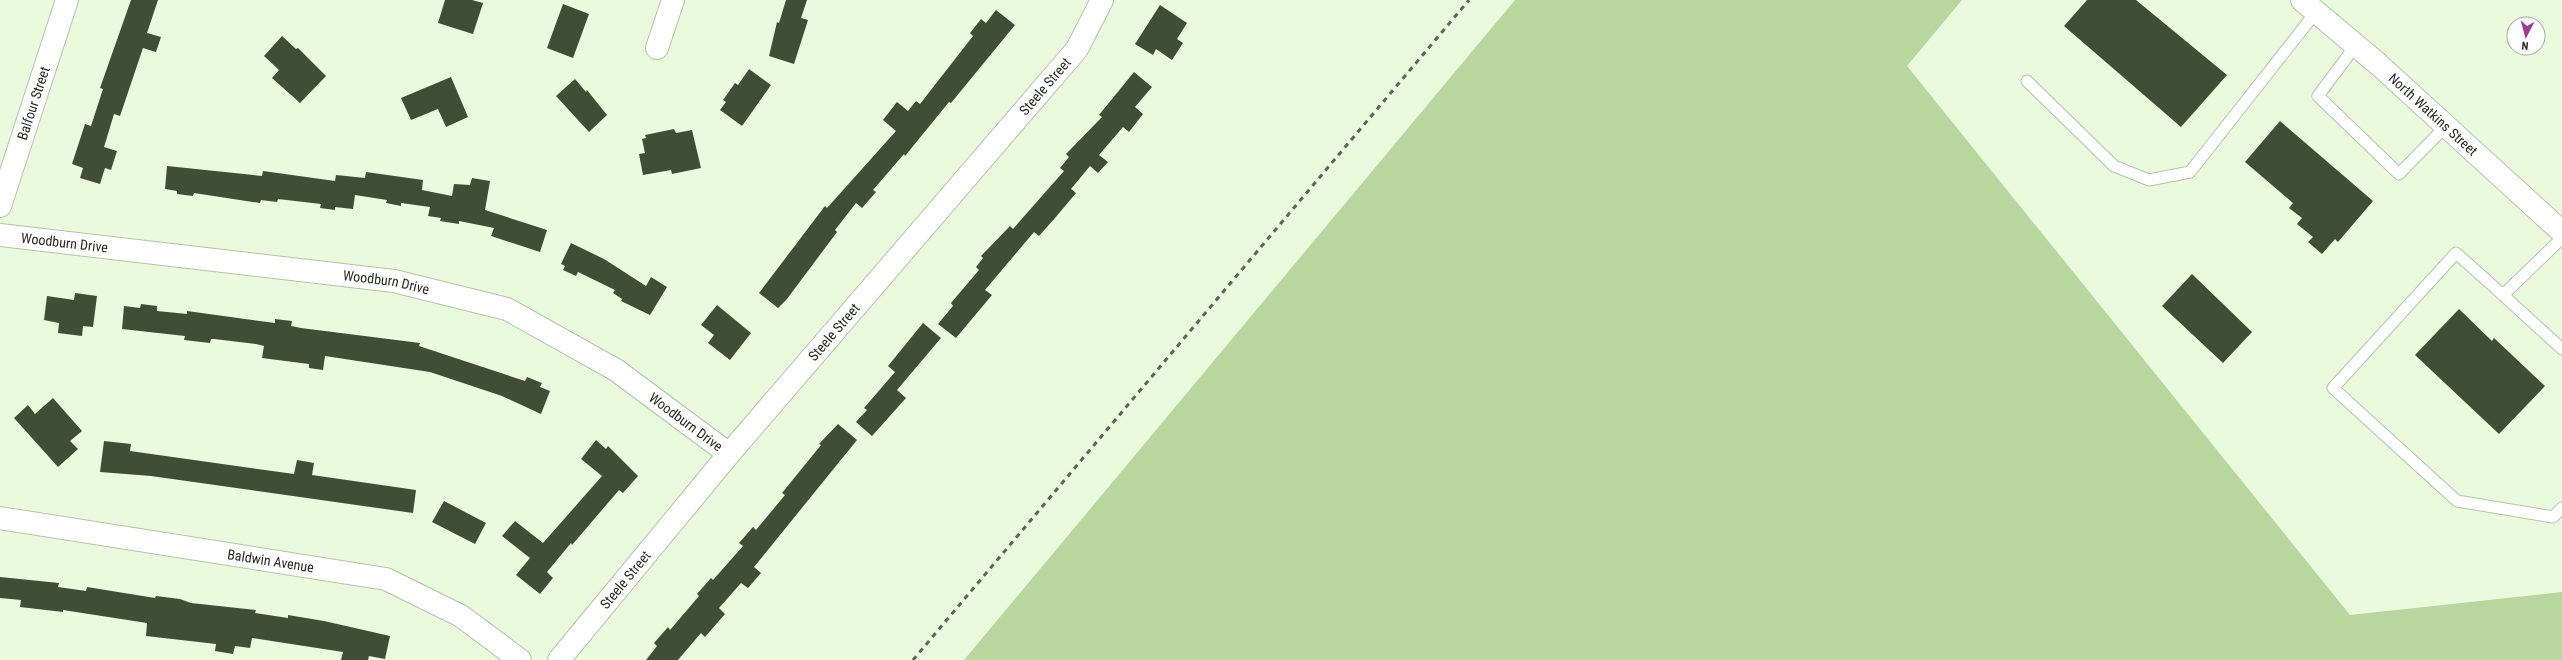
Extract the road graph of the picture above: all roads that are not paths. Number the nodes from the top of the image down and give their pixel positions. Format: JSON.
{"nodes":[{"id":1,"x":67,"y":0,"type":"edge"},
{"id":2,"x":673,"y":0,"type":"edge"},
{"id":3,"x":1102,"y":0,"type":"edge"},
{"id":4,"x":2309,"y":6,"type":"edge"},
{"id":5,"x":2356,"y":46,"type":"junction"},
{"id":6,"x":657,"y":48,"type":"dead end"},
{"id":7,"x":2027,"y":81,"type":"dead end"},
{"id":8,"x":2446,"y":126,"type":"junction"},
{"id":9,"x":0,"y":206,"type":"edge"},
{"id":10,"x":2562,"y":232,"type":"edge"},
{"id":11,"x":0,"y":235,"type":"edge"},
{"id":12,"x":2562,"y":238,"type":"edge"},
{"id":13,"x":2503,"y":295,"type":"junction"},
{"id":14,"x":2562,"y":350,"type":"edge"},
{"id":15,"x":729,"y":454,"type":"junction"},
{"id":16,"x":2562,"y":508,"type":"edge"},
{"id":17,"x":0,"y":518,"type":"edge"},
{"id":18,"x":520,"y":660,"type":"edge"},
{"id":19,"x":559,"y":660,"type":"edge"}],
"edges":[{"from":1,"to":9,"type":"street","name":"Balfour Street"},
{"from":2,"to":6,"type":"street"},
{"from":3,"to":15,"type":"street","name":"Steele Street"},
{"from":4,"to":5,"type":"street","name":"North Watkins Street"},
{"from":4,"to":7,"type":"lane"},
{"from":5,"to":8,"type":"street","name":"North Watkins Street"},
{"from":5,"to":8,"type":"lane"},
{"from":8,"to":10,"type":"street","name":"North Watkins Street"},
{"from":11,"to":15,"type":"street","name":"Woodburn Drive"},
{"from":12,"to":13,"type":"lane"},
{"from":13,"to":14,"type":"lane"},
{"from":13,"to":16,"type":"lane"},
{"from":15,"to":19,"type":"street","name":"Steele Street"},
{"from":17,"to":18,"type":"street","name":"Baldwin Avenue"}]}
